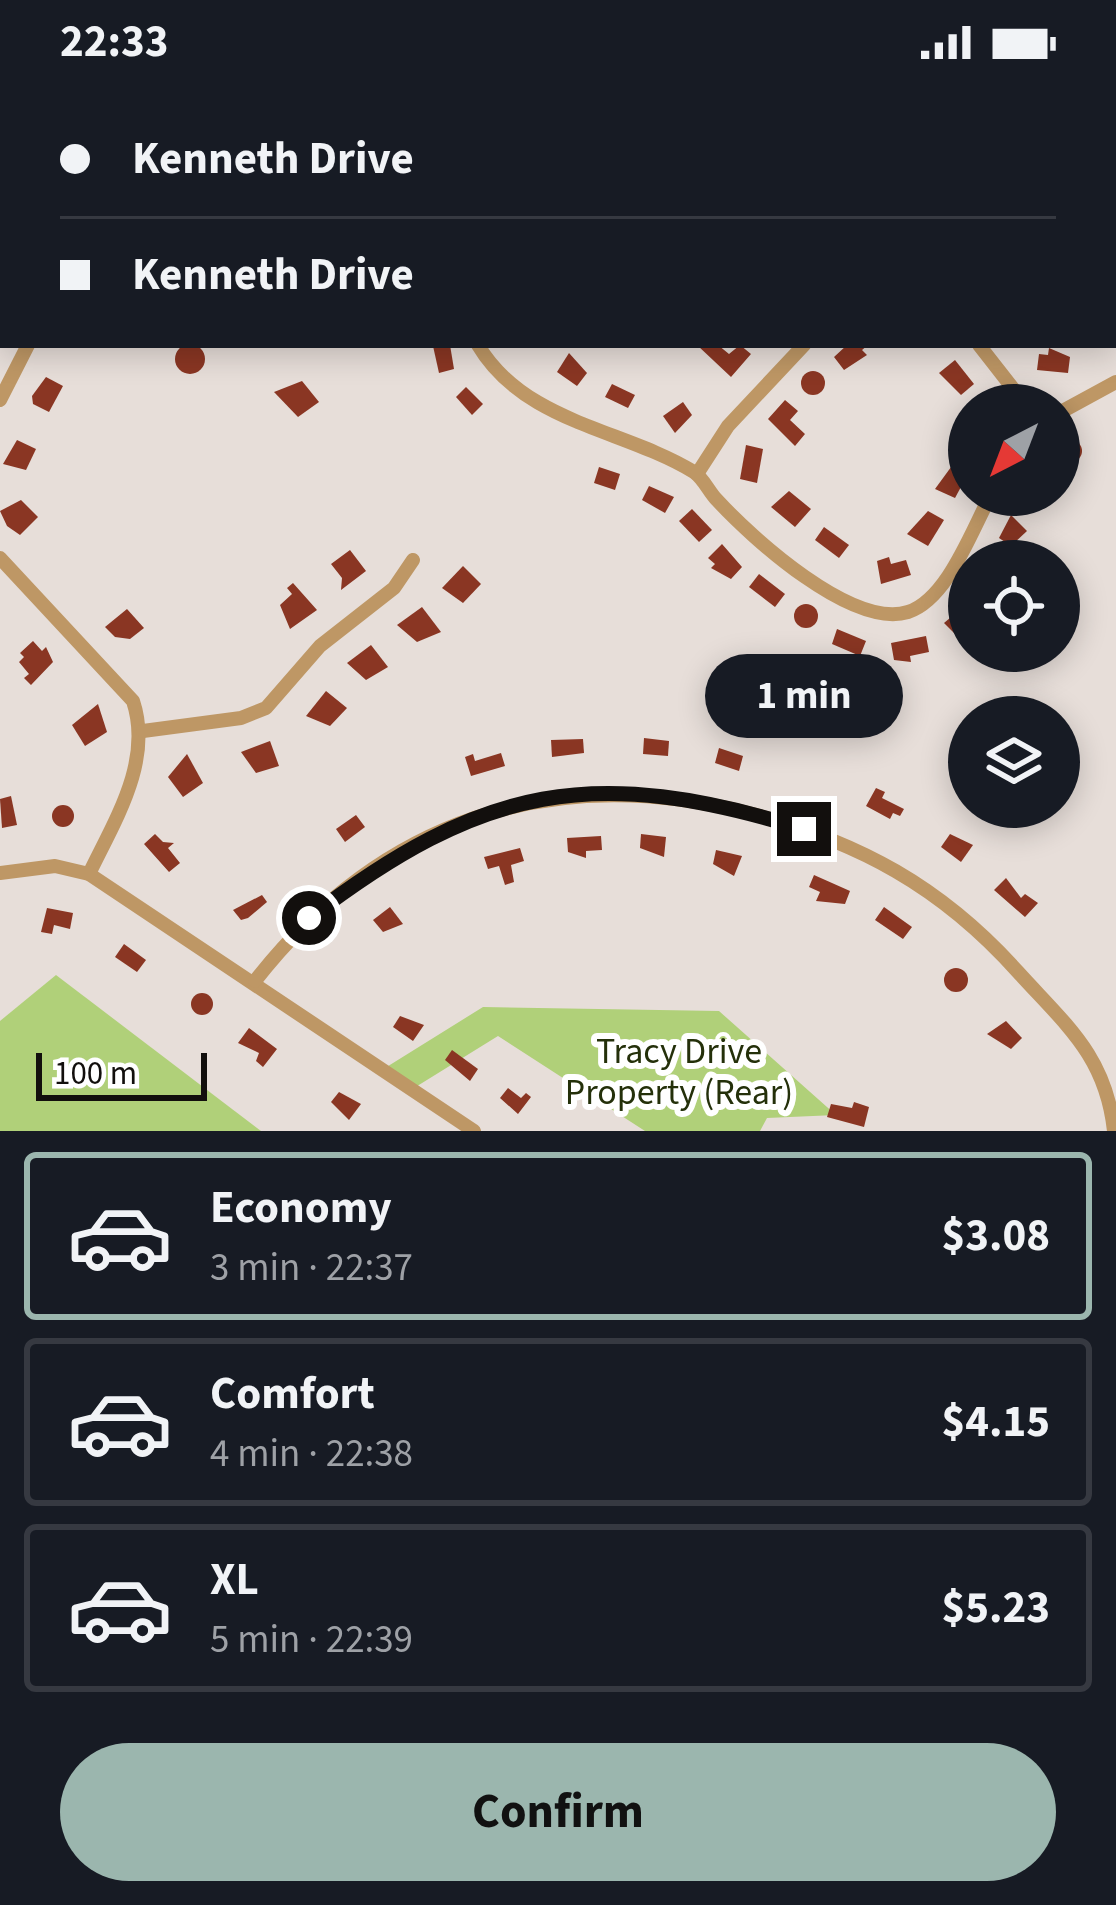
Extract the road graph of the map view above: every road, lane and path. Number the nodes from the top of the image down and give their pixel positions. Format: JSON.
{"nodes":[{"id":1,"x":26,"y":348,"type":"edge"},
{"id":2,"x":480,"y":348,"type":"edge"},
{"id":3,"x":801,"y":348,"type":"edge"},
{"id":4,"x":981,"y":348,"type":"edge"},
{"id":5,"x":1116,"y":382,"type":"edge"},
{"id":6,"x":1010,"y":384,"type":"edge"},
{"id":7,"x":0,"y":400,"type":"edge"},
{"id":8,"x":1080,"y":401,"type":"edge"},
{"id":9,"x":698,"y":474,"type":"junction"},
{"id":10,"x":979,"y":516,"type":"edge"},
{"id":11,"x":0,"y":558,"type":"edge"},
{"id":12,"x":412,"y":560,"type":"dead end"},
{"id":13,"x":143,"y":731,"type":"junction"},
{"id":14,"x":0,"y":873,"type":"edge"},
{"id":15,"x":89,"y":874,"type":"junction"},
{"id":16,"x":255,"y":981,"type":"junction"},
{"id":17,"x":473,"y":1131,"type":"edge"},
{"id":18,"x":1114,"y":1131,"type":"edge"}],
"edges":[{"from":1,"to":7,"type":"street"},
{"from":2,"to":9,"type":"street"},
{"from":3,"to":9,"type":"street"},
{"from":4,"to":6,"type":"street"},
{"from":5,"to":8,"type":"street"},
{"from":9,"to":10,"type":"street"},
{"from":11,"to":13,"type":"street"},
{"from":12,"to":13,"type":"street"},
{"from":13,"to":15,"type":"street"},
{"from":14,"to":15,"type":"street"},
{"from":15,"to":16,"type":"street"},
{"from":16,"to":17,"type":"street"},
{"from":16,"to":18,"type":"street"}]}
